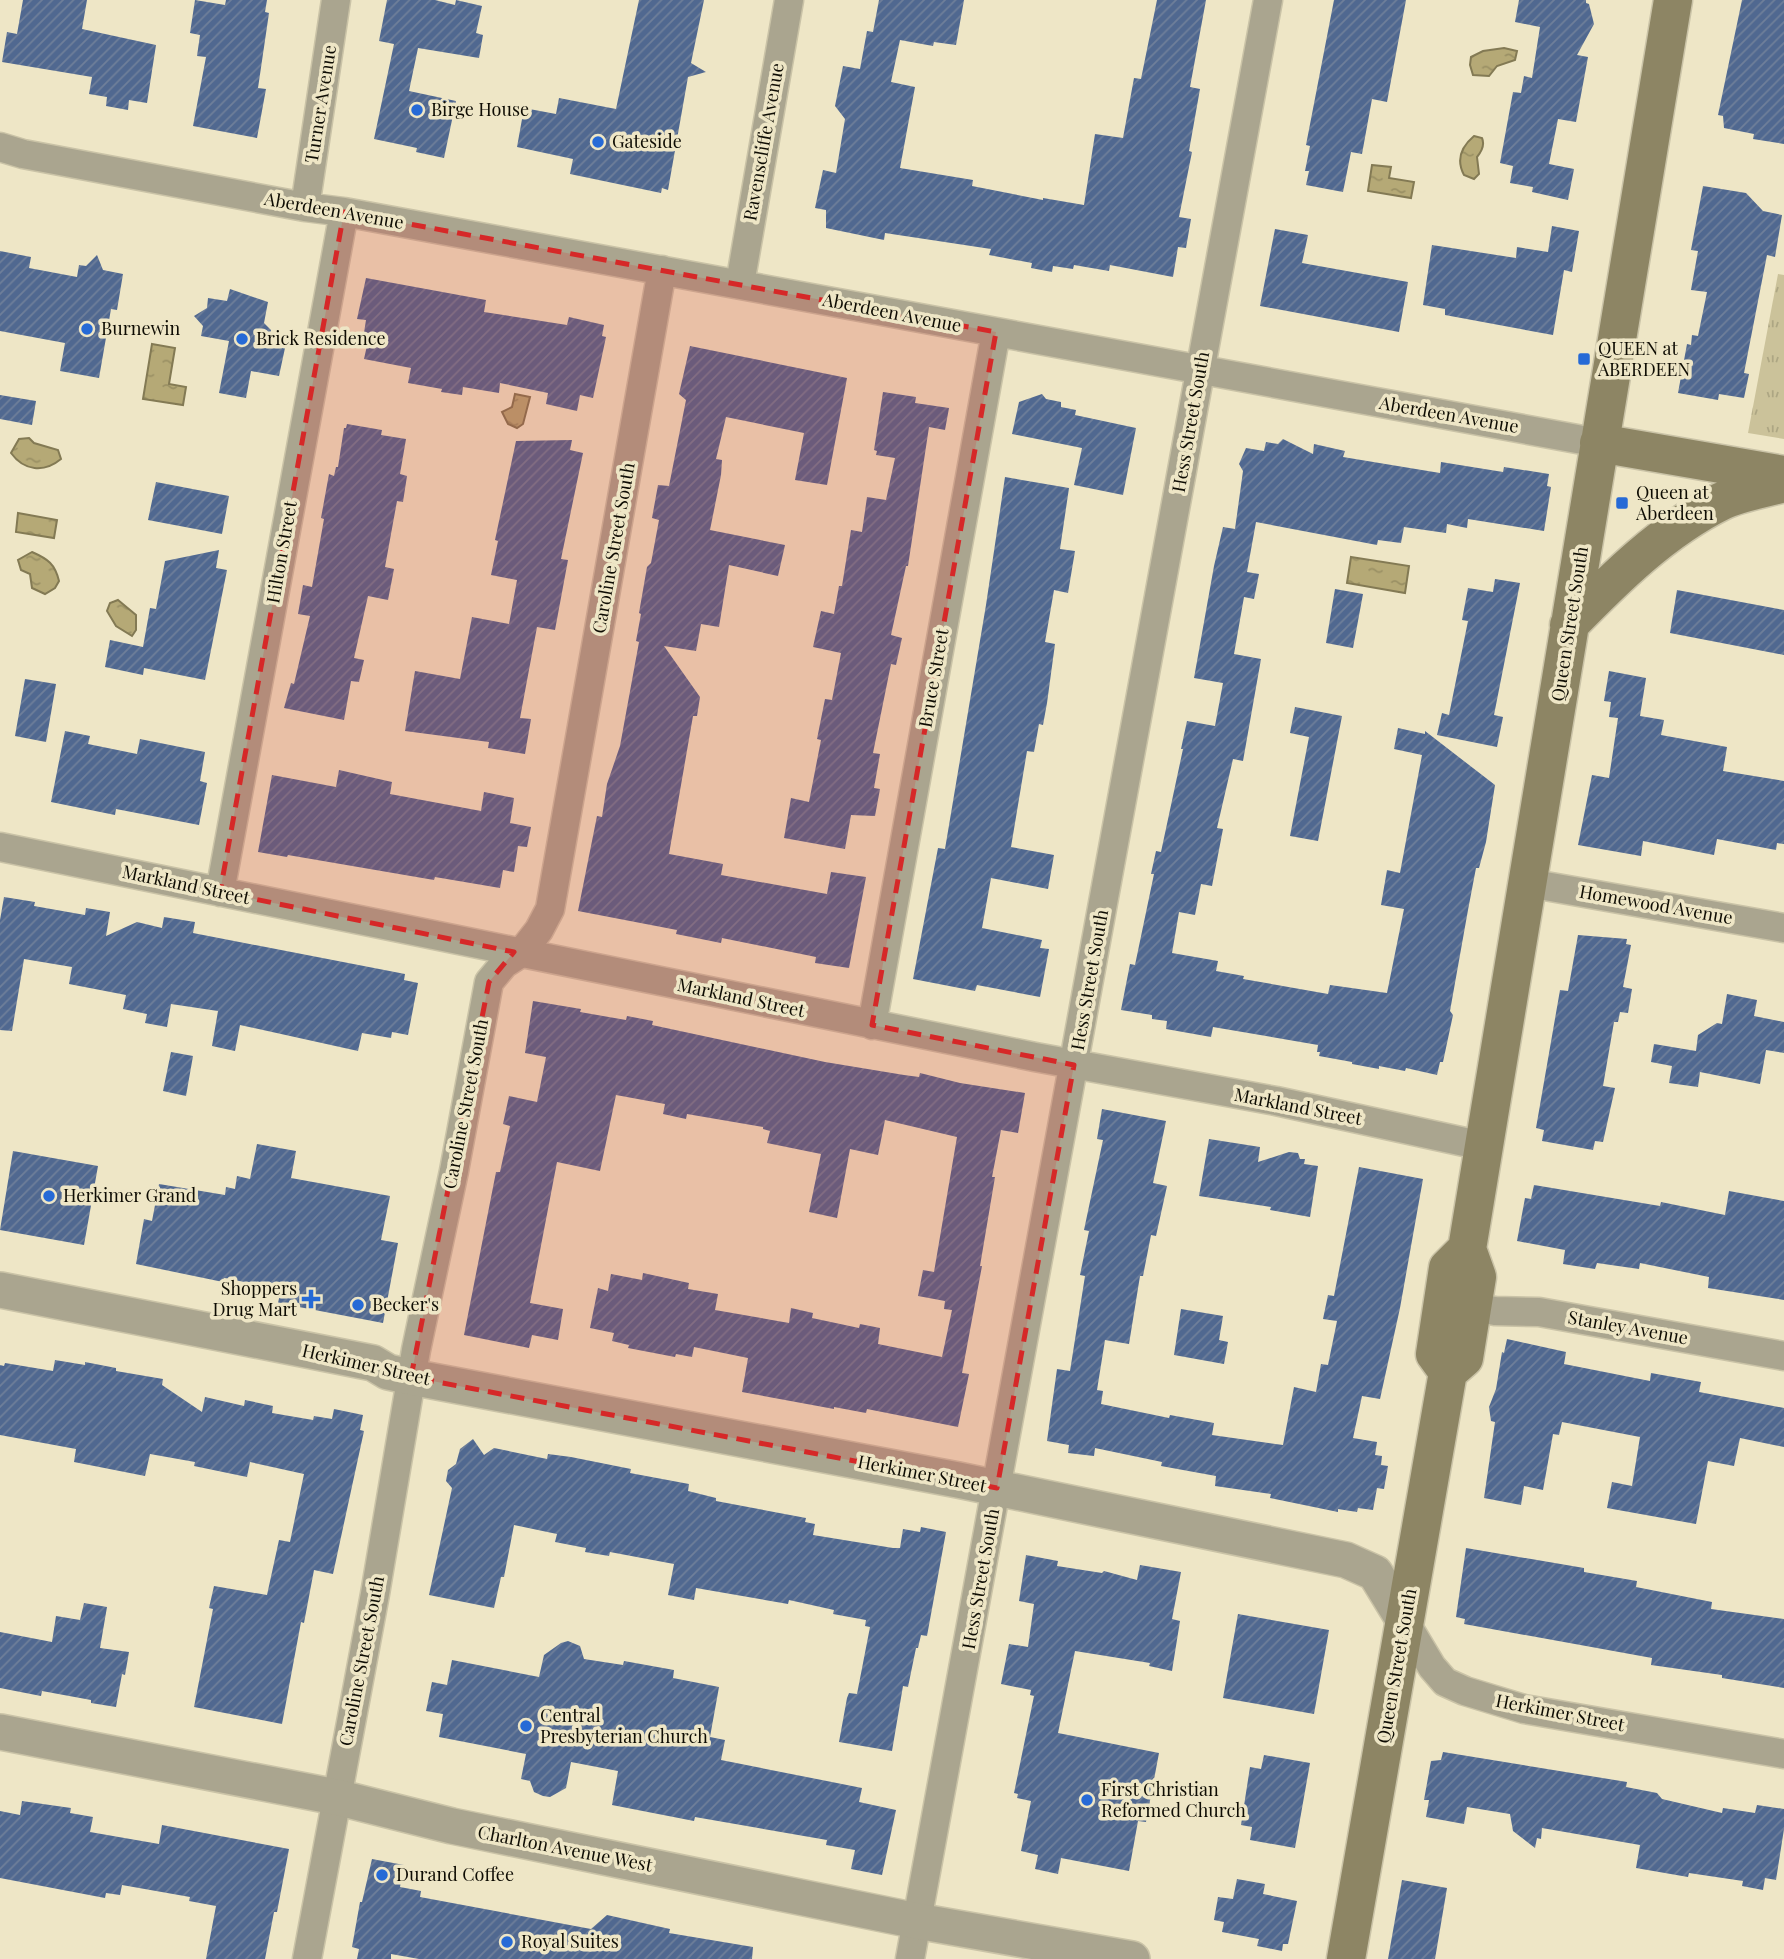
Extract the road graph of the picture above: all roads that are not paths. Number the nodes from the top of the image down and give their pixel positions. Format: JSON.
{"nodes":[{"id":1,"x":336,"y":0,"type":"edge"},
{"id":2,"x":789,"y":0,"type":"edge"},
{"id":3,"x":1268,"y":0,"type":"edge"},
{"id":4,"x":1673,"y":0,"type":"edge"},
{"id":5,"x":0,"y":147,"type":"edge"},
{"id":6,"x":305,"y":207,"type":"junction"},
{"id":7,"x":344,"y":212,"type":"junction"},
{"id":8,"x":662,"y":270,"type":"junction"},
{"id":9,"x":740,"y":284,"type":"junction"},
{"id":10,"x":996,"y":332,"type":"junction"},
{"id":11,"x":1200,"y":371,"type":"junction"},
{"id":12,"x":1600,"y":443,"type":"junction"},
{"id":13,"x":1784,"y":475,"type":"edge"},
{"id":14,"x":1784,"y":483,"type":"edge"},
{"id":15,"x":1569,"y":625,"type":"junction"},
{"id":16,"x":0,"y":847,"type":"edge"},
{"id":17,"x":1528,"y":883,"type":"junction"},
{"id":18,"x":220,"y":892,"type":"junction"},
{"id":19,"x":1784,"y":928,"type":"edge"},
{"id":20,"x":521,"y":953,"type":"junction"},
{"id":21,"x":872,"y":1025,"type":"junction"},
{"id":22,"x":1074,"y":1065,"type":"junction"},
{"id":23,"x":1483,"y":1146,"type":"junction"},
{"id":24,"x":1467,"y":1249,"type":"junction"},
{"id":25,"x":0,"y":1290,"type":"edge"},
{"id":26,"x":1472,"y":1307,"type":"junction"},
{"id":27,"x":1784,"y":1356,"type":"edge"},
{"id":28,"x":1448,"y":1372,"type":"junction"},
{"id":29,"x":411,"y":1377,"type":"junction"},
{"id":30,"x":997,"y":1488,"type":"junction"},
{"id":31,"x":1405,"y":1622,"type":"junction"},
{"id":32,"x":0,"y":1732,"type":"edge"},
{"id":33,"x":1784,"y":1754,"type":"edge"},
{"id":34,"x":336,"y":1797,"type":"junction"},
{"id":35,"x":917,"y":1921,"type":"junction"},
{"id":36,"x":307,"y":1959,"type":"edge"},
{"id":37,"x":910,"y":1959,"type":"edge"},
{"id":38,"x":1132,"y":1959,"type":"edge"},
{"id":39,"x":1346,"y":1959,"type":"edge"}],
"edges":[{"from":1,"to":6,"type":"street","name":"Turner Avenue"},
{"from":2,"to":9,"type":"street","name":"Ravenscliffe Avenue"},
{"from":3,"to":11,"type":"street","name":"Hess Street South"},
{"from":4,"to":12,"type":"main road","name":"Queen Street South"},
{"from":5,"to":6,"type":"street","name":"Aberdeen Avenue"},
{"from":6,"to":7,"type":"street","name":"Aberdeen Avenue"},
{"from":7,"to":8,"type":"street","name":"Aberdeen Avenue"},
{"from":7,"to":18,"type":"street","name":"Hilton Street"},
{"from":8,"to":9,"type":"street","name":"Aberdeen Avenue"},
{"from":8,"to":20,"type":"street","name":"Caroline Street South"},
{"from":9,"to":10,"type":"street","name":"Aberdeen Avenue"},
{"from":10,"to":11,"type":"street","name":"Aberdeen Avenue"},
{"from":10,"to":21,"type":"street","name":"Bruce Street"},
{"from":11,"to":12,"type":"street","name":"Aberdeen Avenue"},
{"from":11,"to":22,"type":"street","name":"Hess Street South"},
{"from":12,"to":13,"type":"main road","name":"Aberdeen Avenue"},
{"from":12,"to":15,"type":"main road","name":"Queen Street South"},
{"from":14,"to":15,"type":"main road"},
{"from":15,"to":17,"type":"main road","name":"Queen Street South"},
{"from":16,"to":18,"type":"street","name":"Markland Street"},
{"from":17,"to":19,"type":"street","name":"Homewood Avenue"},
{"from":17,"to":23,"type":"main road","name":"Queen Street South"},
{"from":18,"to":20,"type":"street","name":"Markland Street"},
{"from":20,"to":21,"type":"street","name":"Markland Street"},
{"from":20,"to":29,"type":"street","name":"Caroline Street South"},
{"from":21,"to":22,"type":"street","name":"Markland Street"},
{"from":22,"to":23,"type":"street","name":"Markland Street"},
{"from":22,"to":30,"type":"street","name":"Hess Street South"},
{"from":23,"to":24,"type":"main road","name":"Queen Street South"},
{"from":24,"to":26,"type":"main road","name":"Queen Street South"},
{"from":24,"to":28,"type":"main road","name":"Queen Street South"},
{"from":25,"to":29,"type":"street","name":"Herkimer Street"},
{"from":26,"to":27,"type":"street","name":"Stanley Avenue"},
{"from":26,"to":28,"type":"main road","name":"Queen Street South"},
{"from":28,"to":31,"type":"main road","name":"Queen Street South"},
{"from":29,"to":30,"type":"street","name":"Herkimer Street"},
{"from":29,"to":34,"type":"street","name":"Caroline Street South"},
{"from":30,"to":31,"type":"street","name":"Herkimer Street"},
{"from":30,"to":35,"type":"street","name":"Hess Street South"},
{"from":31,"to":33,"type":"street","name":"Herkimer Street"},
{"from":31,"to":39,"type":"main road","name":"Queen Street South"},
{"from":32,"to":34,"type":"street","name":"Charlton Avenue West"},
{"from":34,"to":35,"type":"street","name":"Charlton Avenue West"},
{"from":34,"to":36,"type":"street","name":"Caroline Street South"},
{"from":35,"to":37,"type":"street","name":"Hess Street South"},
{"from":35,"to":38,"type":"street","name":"Charlton Avenue West"}]}
